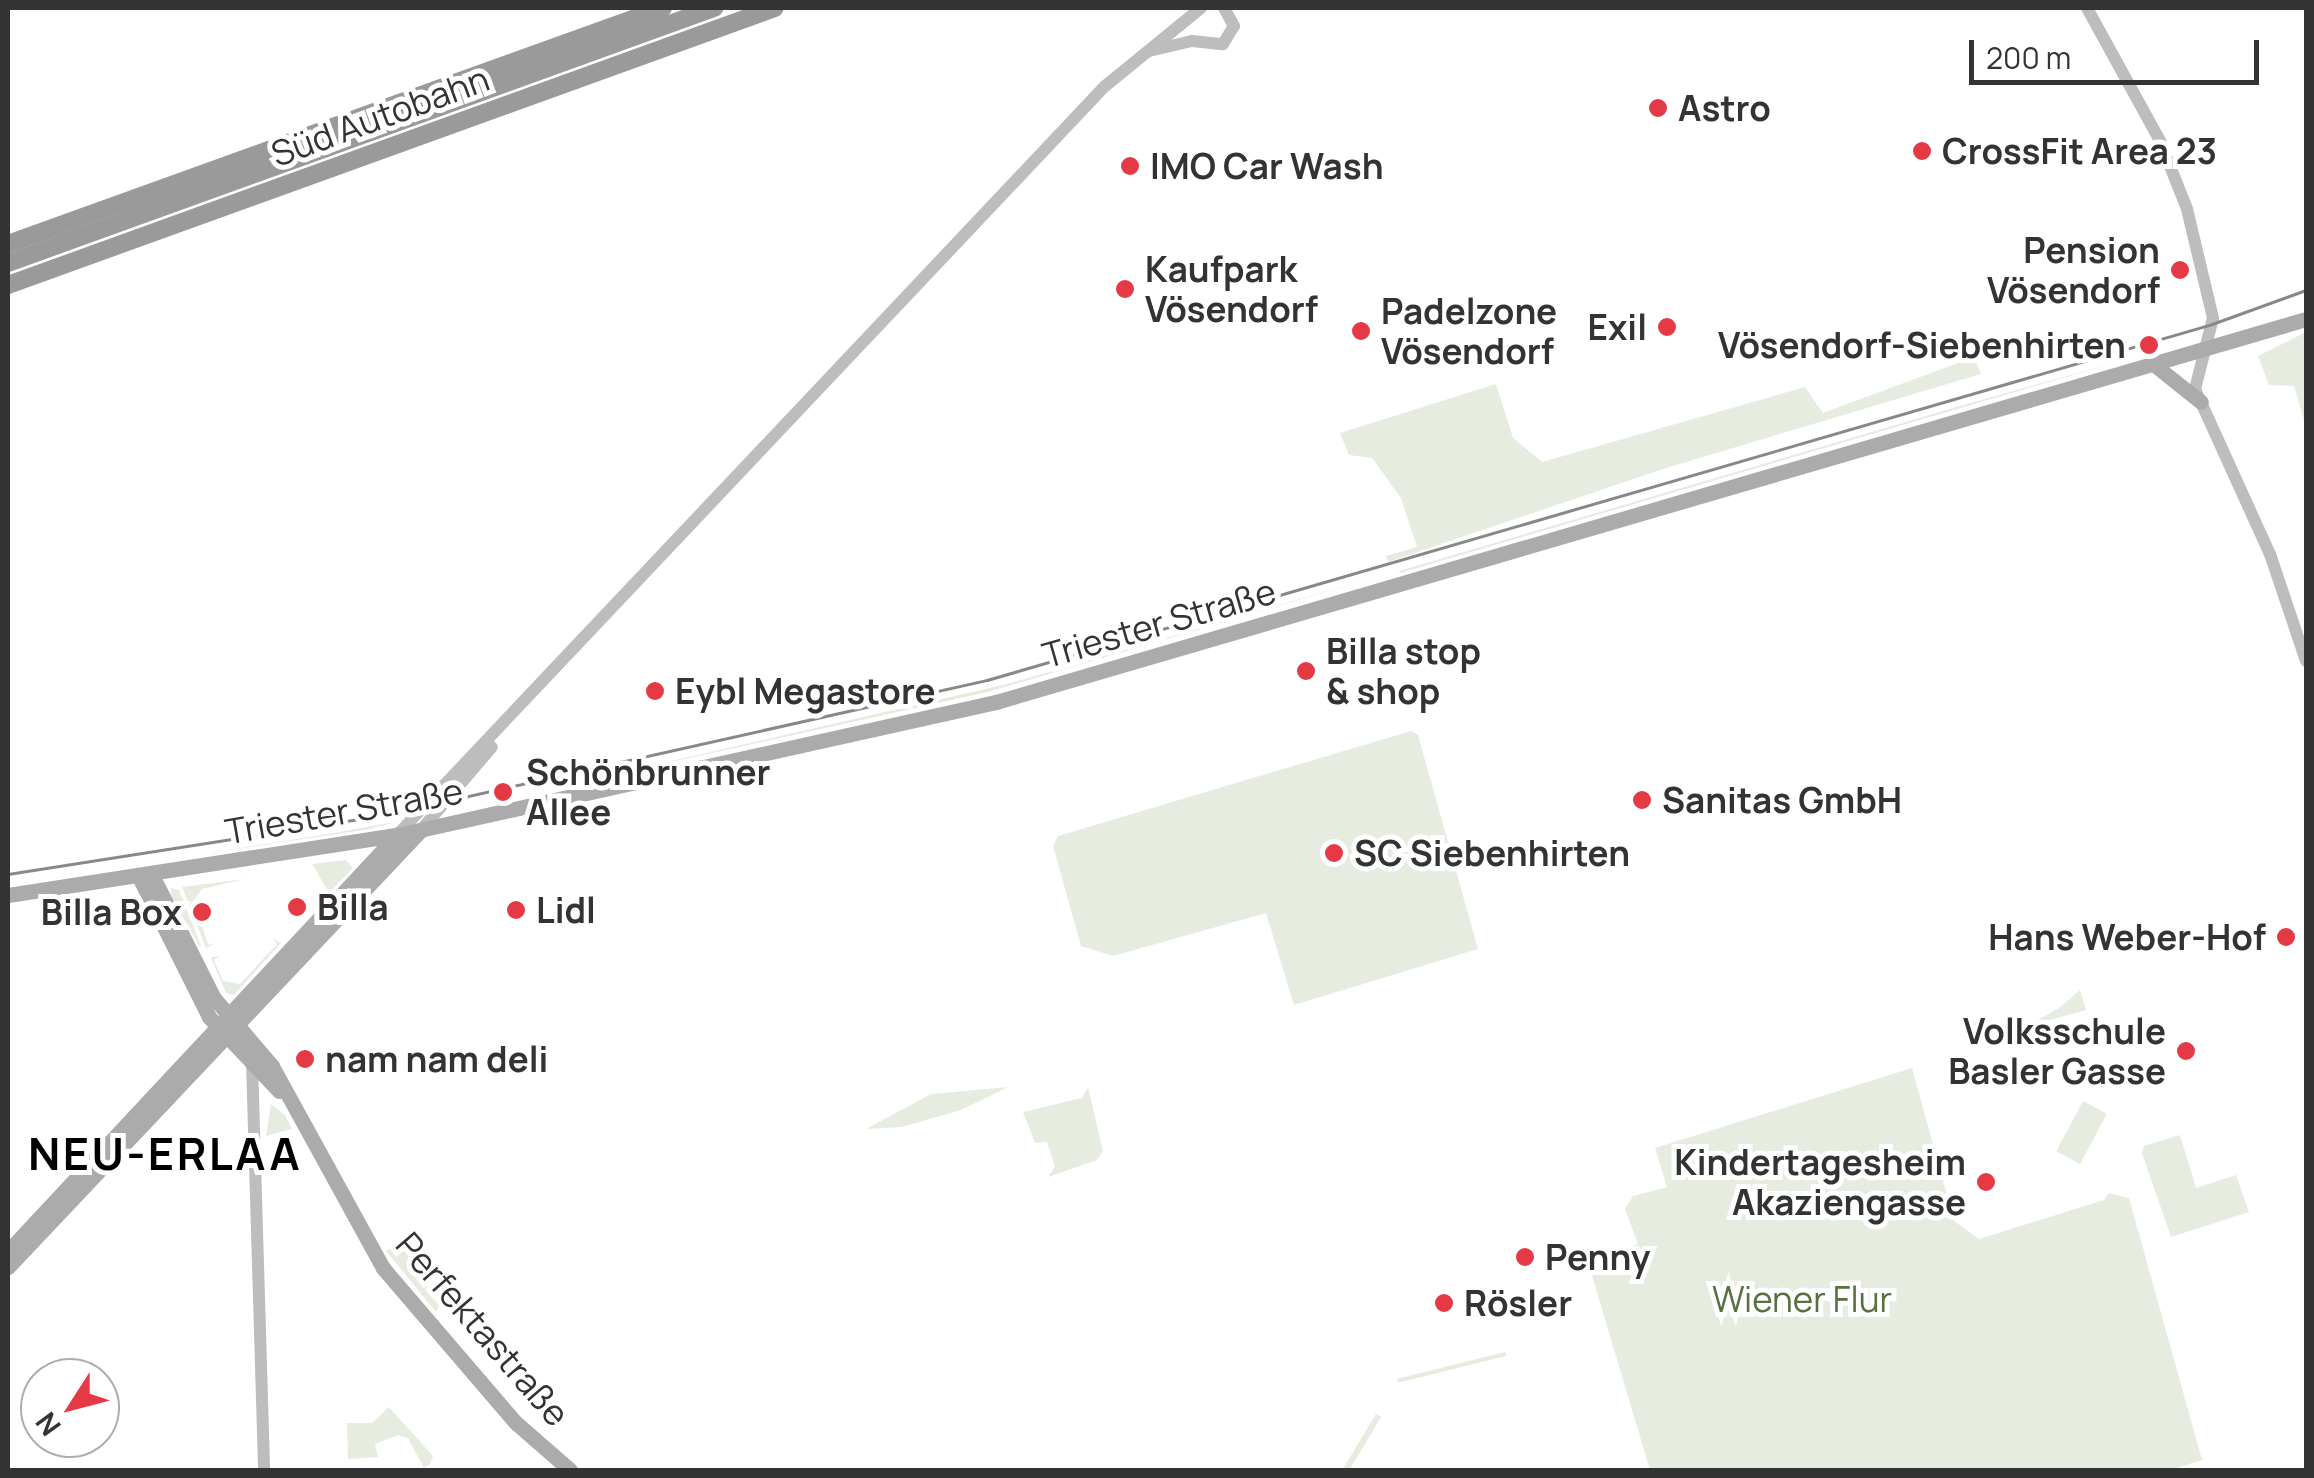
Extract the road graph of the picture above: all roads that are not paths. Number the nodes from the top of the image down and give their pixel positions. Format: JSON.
{"nodes":[{"id":1,"x":663,"y":8,"type":"edge"},
{"id":2,"x":714,"y":8,"type":"edge"},
{"id":3,"x":775,"y":8,"type":"edge"},
{"id":4,"x":1224,"y":8,"type":"edge"},
{"id":5,"x":2087,"y":8,"type":"edge"},
{"id":6,"x":1199,"y":11,"type":"edge"},
{"id":7,"x":1198,"y":40,"type":"junction"},
{"id":8,"x":1147,"y":51,"type":"junction"},
{"id":9,"x":8,"y":244,"type":"edge"},
{"id":10,"x":8,"y":263,"type":"edge"},
{"id":11,"x":8,"y":285,"type":"edge"},
{"id":12,"x":2306,"y":320,"type":"edge"},
{"id":13,"x":2201,"y":355,"type":"junction"},
{"id":14,"x":2158,"y":367,"type":"junction"},
{"id":15,"x":2201,"y":402,"type":"junction"},
{"id":16,"x":2306,"y":661,"type":"edge"},
{"id":17,"x":508,"y":724,"type":"junction"},
{"id":18,"x":420,"y":830,"type":"junction"},
{"id":19,"x":397,"y":835,"type":"junction"},
{"id":20,"x":342,"y":845,"type":"junction"},
{"id":21,"x":145,"y":874,"type":"junction"},
{"id":22,"x":358,"y":874,"type":"junction"},
{"id":23,"x":8,"y":895,"type":"edge"},
{"id":24,"x":226,"y":1026,"type":"junction"},
{"id":25,"x":260,"y":1060,"type":"junction"},
{"id":26,"x":8,"y":1251,"type":"edge"},
{"id":27,"x":8,"y":1267,"type":"edge"},
{"id":28,"x":264,"y":1470,"type":"edge"},
{"id":29,"x":570,"y":1470,"type":"edge"}],
"edges":[{"from":1,"to":9,"type":"highway"},
{"from":2,"to":10,"type":"highway","name":"Süd Autobahn"},
{"from":3,"to":11,"type":"highway","name":"Süd Autobahn"},
{"from":4,"to":7,"type":"main road"},
{"from":5,"to":13,"type":"main road"},
{"from":6,"to":7,"type":"main road"},
{"from":6,"to":8,"type":"main road"},
{"from":7,"to":8,"type":"main road"},
{"from":8,"to":17,"type":"main road"},
{"from":12,"to":13,"type":"main road","name":"Triester Straße"},
{"from":13,"to":14,"type":"main road","name":"Triester Straße"},
{"from":13,"to":15,"type":"main road"},
{"from":14,"to":15,"type":"main road"},
{"from":14,"to":18,"type":"main road","name":"Triester Straße"},
{"from":15,"to":16,"type":"main road"},
{"from":17,"to":18,"type":"main road"},
{"from":17,"to":19,"type":"main road"},
{"from":18,"to":19,"type":"main road","name":"Triester Straße"},
{"from":18,"to":24,"type":"main road"},
{"from":19,"to":20,"type":"main road","name":"Triester Straße"},
{"from":19,"to":22,"type":"main road"},
{"from":20,"to":21,"type":"main road","name":"Triester Straße"},
{"from":20,"to":22,"type":"main road"},
{"from":21,"to":23,"type":"main road","name":"Triester Straße"},
{"from":21,"to":24,"type":"main road","name":"Perfektastraße"},
{"from":22,"to":24,"type":"main road"},
{"from":24,"to":25,"type":"main road","name":"Perfektastraße"},
{"from":24,"to":26,"type":"main road"},
{"from":24,"to":27,"type":"main road"},
{"from":25,"to":28,"type":"main road"},
{"from":25,"to":29,"type":"main road","name":"Perfektastraße"}]}
